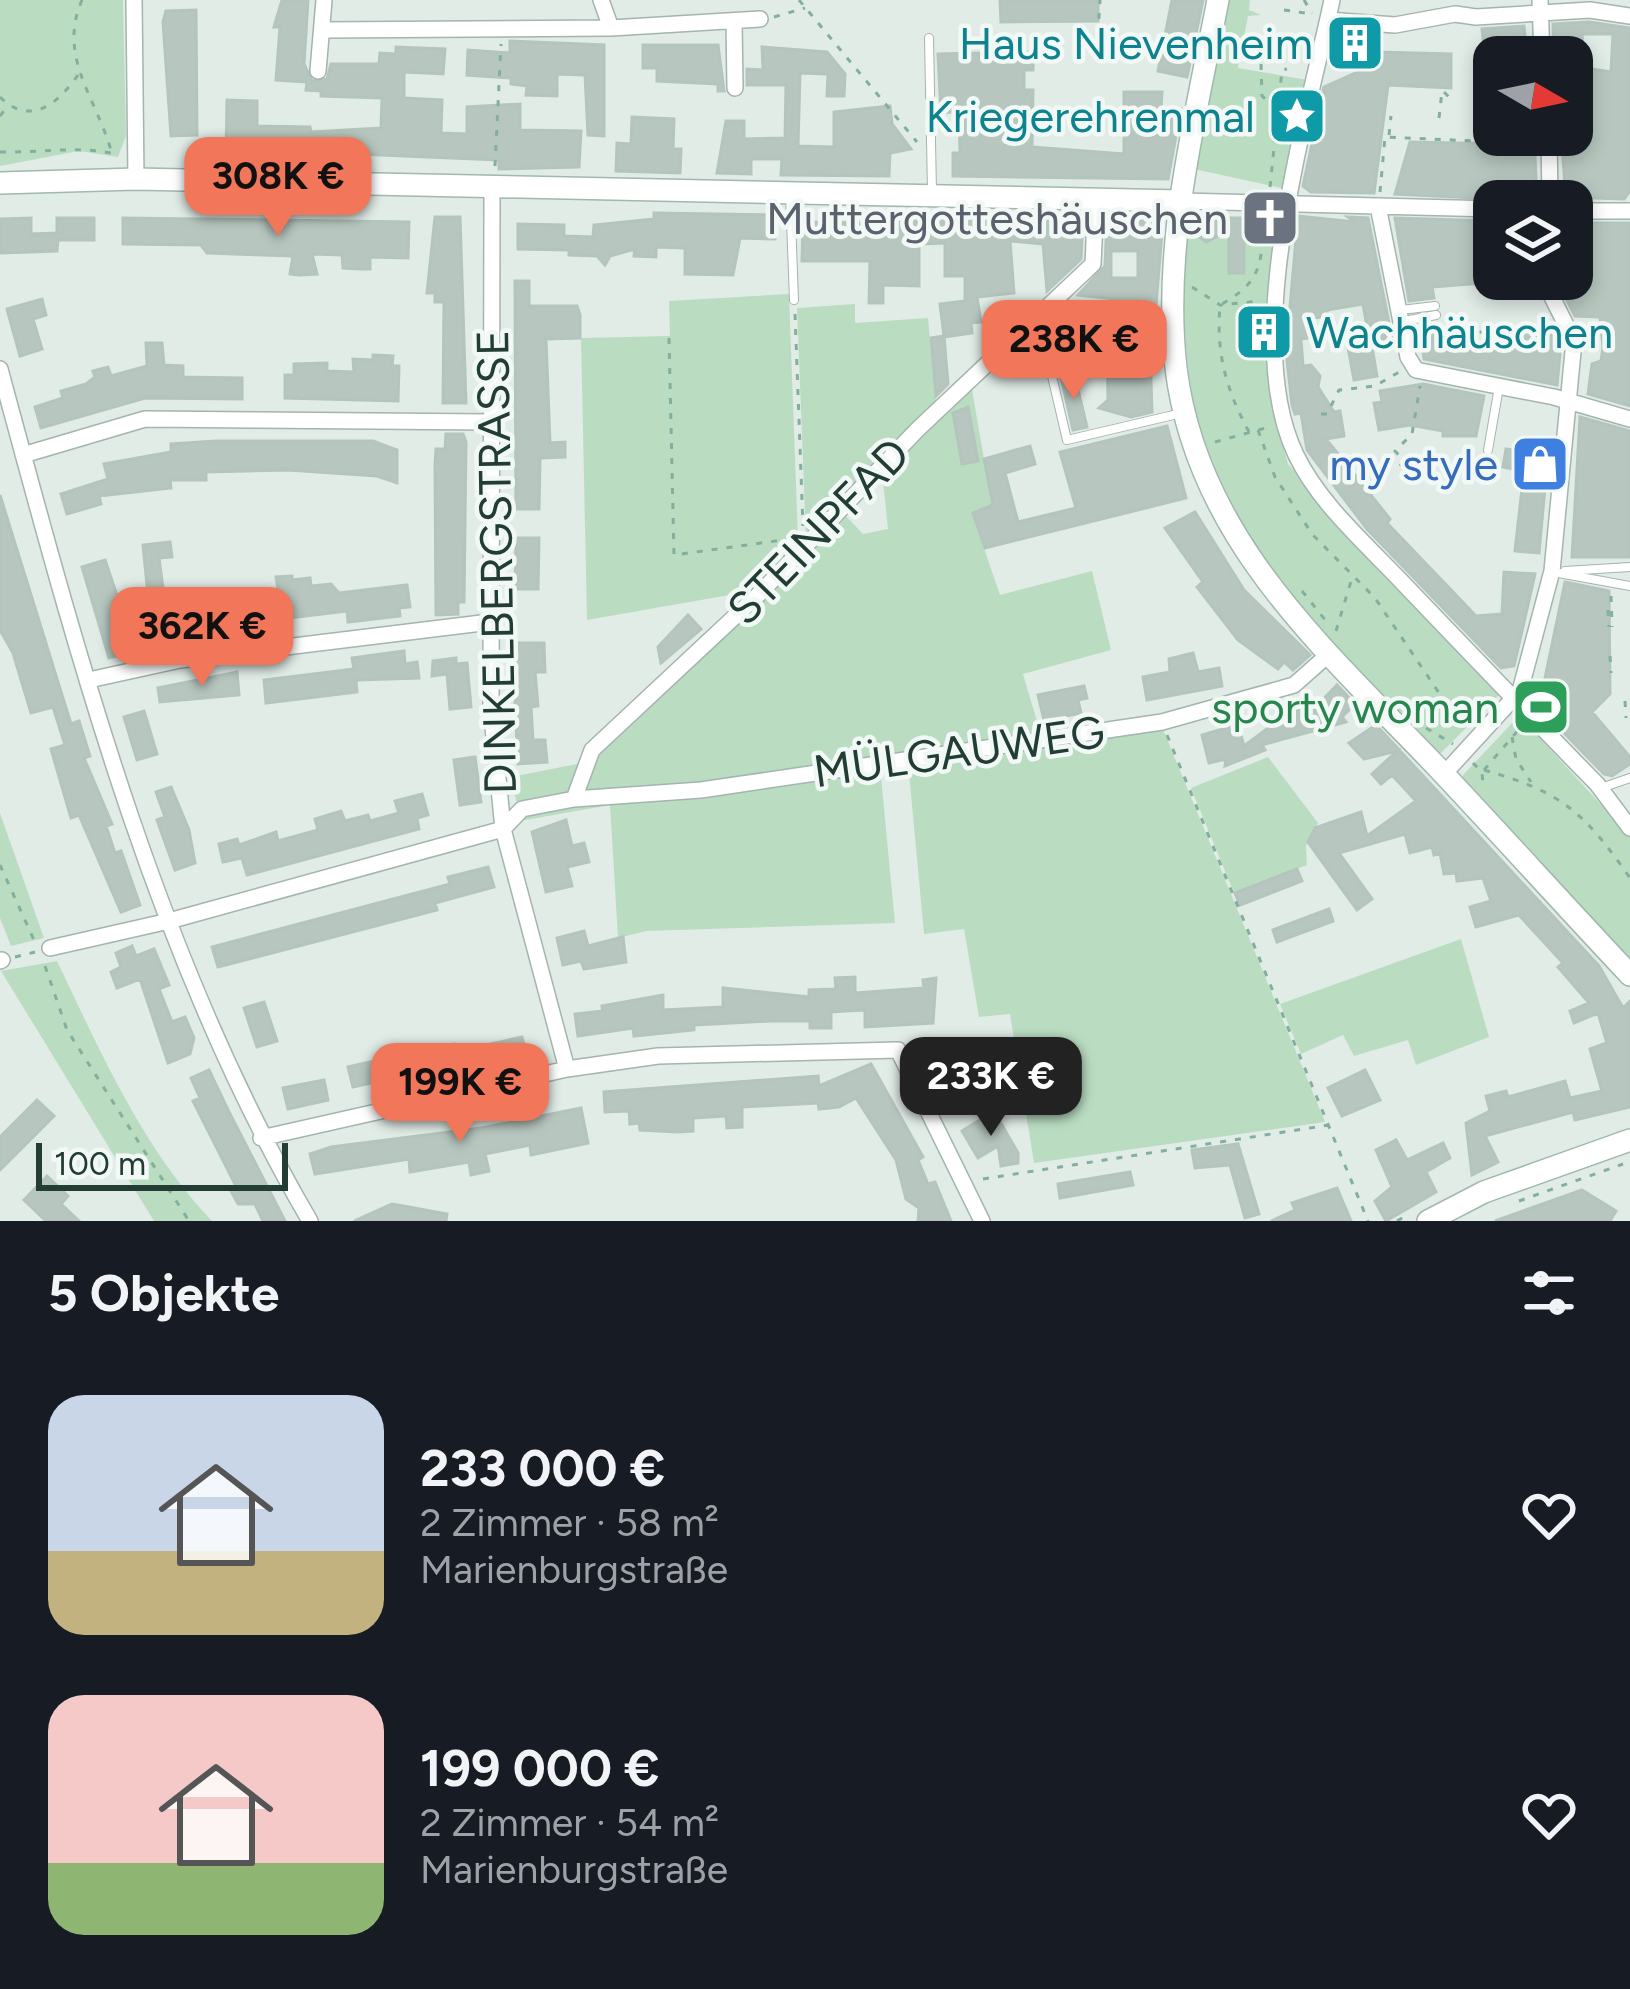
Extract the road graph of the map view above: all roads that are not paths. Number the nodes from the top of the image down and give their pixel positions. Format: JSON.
{"nodes":[{"id":1,"x":134,"y":0,"type":"edge"},
{"id":2,"x":324,"y":0,"type":"edge"},
{"id":3,"x":602,"y":0,"type":"edge"},
{"id":4,"x":1218,"y":0,"type":"edge"},
{"id":5,"x":1333,"y":0,"type":"edge"},
{"id":6,"x":1540,"y":6,"type":"edge"},
{"id":7,"x":1630,"y":16,"type":"edge"},
{"id":8,"x":760,"y":19,"type":"road end"},
{"id":9,"x":1328,"y":20,"type":"junction"},
{"id":10,"x":734,"y":21,"type":"junction"},
{"id":11,"x":611,"y":28,"type":"junction"},
{"id":12,"x":322,"y":29,"type":"junction"},
{"id":13,"x":1541,"y":36,"type":"edge"},
{"id":14,"x":929,"y":38,"type":"dead end"},
{"id":15,"x":318,"y":71,"type":"dead end"},
{"id":16,"x":735,"y":88,"type":"dead end"},
{"id":17,"x":136,"y":178,"type":"junction"},
{"id":18,"x":0,"y":183,"type":"edge"},
{"id":19,"x":492,"y":190,"type":"junction"},
{"id":20,"x":790,"y":193,"type":"junction"},
{"id":21,"x":932,"y":196,"type":"junction"},
{"id":22,"x":1096,"y":198,"type":"junction"},
{"id":23,"x":1181,"y":201,"type":"junction"},
{"id":24,"x":1290,"y":202,"type":"junction"},
{"id":25,"x":1378,"y":206,"type":"junction"},
{"id":26,"x":1473,"y":208,"type":"edge"},
{"id":27,"x":1593,"y":211,"type":"edge"},
{"id":28,"x":1630,"y":211,"type":"edge"},
{"id":29,"x":794,"y":300,"type":"road end"},
{"id":30,"x":1553,"y":300,"type":"edge"},
{"id":31,"x":1436,"y":311,"type":"dead end"},
{"id":32,"x":1401,"y":315,"type":"junction"},
{"id":33,"x":0,"y":369,"type":"edge"},
{"id":34,"x":1052,"y":376,"type":"dead end"},
{"id":35,"x":1498,"y":387,"type":"junction"},
{"id":36,"x":1572,"y":403,"type":"junction"},
{"id":37,"x":1184,"y":412,"type":"junction"},
{"id":38,"x":1630,"y":419,"type":"edge"},
{"id":39,"x":489,"y":422,"type":"junction"},
{"id":40,"x":1488,"y":450,"type":"dead end"},
{"id":41,"x":23,"y":455,"type":"junction"},
{"id":42,"x":1630,"y":567,"type":"edge"},
{"id":43,"x":1552,"y":571,"type":"junction"},
{"id":44,"x":1630,"y":586,"type":"edge"},
{"id":45,"x":490,"y":622,"type":"junction"},
{"id":46,"x":1334,"y":643,"type":"junction"},
{"id":47,"x":89,"y":680,"type":"junction"},
{"id":48,"x":1514,"y":700,"type":"junction"},
{"id":49,"x":1444,"y":774,"type":"junction"},
{"id":50,"x":1630,"y":778,"type":"edge"},
{"id":51,"x":1604,"y":786,"type":"junction"},
{"id":52,"x":1630,"y":788,"type":"edge"},
{"id":53,"x":574,"y":799,"type":"junction"},
{"id":54,"x":1630,"y":828,"type":"edge"},
{"id":55,"x":503,"y":829,"type":"junction"},
{"id":56,"x":170,"y":921,"type":"junction"},
{"id":57,"x":45,"y":950,"type":"road end"},
{"id":58,"x":1630,"y":975,"type":"edge"},
{"id":59,"x":567,"y":1069,"type":"junction"},
{"id":60,"x":261,"y":1138,"type":"junction"},
{"id":61,"x":1630,"y":1141,"type":"edge"},
{"id":62,"x":310,"y":1221,"type":"edge"},
{"id":63,"x":982,"y":1221,"type":"edge"},
{"id":64,"x":1428,"y":1221,"type":"edge"}],
"edges":[{"from":1,"to":17,"type":"street"},
{"from":2,"to":12,"type":"street"},
{"from":3,"to":11,"type":"street"},
{"from":4,"to":23,"type":"main road"},
{"from":5,"to":9,"type":"street"},
{"from":6,"to":7,"type":"street"},
{"from":6,"to":9,"type":"street"},
{"from":6,"to":13,"type":"street"},
{"from":8,"to":10,"type":"street"},
{"from":9,"to":24,"type":"street"},
{"from":10,"to":11,"type":"street"},
{"from":10,"to":16,"type":"street"},
{"from":11,"to":12,"type":"street"},
{"from":12,"to":15,"type":"street"},
{"from":14,"to":21,"type":"lane"},
{"from":17,"to":18,"type":"main road"},
{"from":17,"to":19,"type":"main road"},
{"from":19,"to":20,"type":"main road"},
{"from":19,"to":39,"type":"street","name":"DINKELBERGSTRASSE"},
{"from":20,"to":21,"type":"main road"},
{"from":20,"to":29,"type":"lane"},
{"from":21,"to":22,"type":"main road"},
{"from":22,"to":23,"type":"main road"},
{"from":22,"to":53,"type":"street","name":"STEINPFAD"},
{"from":23,"to":24,"type":"street"},
{"from":23,"to":37,"type":"main road"},
{"from":24,"to":25,"type":"street"},
{"from":24,"to":48,"type":"street"},
{"from":25,"to":26,"type":"street"},
{"from":25,"to":32,"type":"street"},
{"from":27,"to":28,"type":"street"},
{"from":30,"to":36,"type":"street"},
{"from":31,"to":32,"type":"lane"},
{"from":32,"to":35,"type":"street"},
{"from":33,"to":41,"type":"street"},
{"from":34,"to":37,"type":"lane"},
{"from":35,"to":36,"type":"street"},
{"from":35,"to":40,"type":"lane"},
{"from":36,"to":38,"type":"street"},
{"from":36,"to":43,"type":"street"},
{"from":37,"to":46,"type":"main road"},
{"from":39,"to":41,"type":"street"},
{"from":39,"to":45,"type":"street","name":"DINKELBERGSTRASSE"},
{"from":41,"to":47,"type":"street"},
{"from":42,"to":43,"type":"lane"},
{"from":43,"to":44,"type":"lane"},
{"from":43,"to":48,"type":"street"},
{"from":45,"to":47,"type":"street"},
{"from":45,"to":55,"type":"street","name":"DINKELBERGSTRASSE"},
{"from":46,"to":49,"type":"main road"},
{"from":46,"to":53,"type":"street","name":"MÜLGAUWEG"},
{"from":47,"to":56,"type":"street"},
{"from":48,"to":49,"type":"street"},
{"from":48,"to":51,"type":"street"},
{"from":49,"to":58,"type":"main road"},
{"from":50,"to":51,"type":"lane"},
{"from":51,"to":52,"type":"lane"},
{"from":51,"to":54,"type":"street"},
{"from":53,"to":55,"type":"street"},
{"from":55,"to":56,"type":"street"},
{"from":55,"to":59,"type":"street","name":"DINKELBERGSTRASSE"},
{"from":56,"to":57,"type":"street"},
{"from":56,"to":60,"type":"street"},
{"from":59,"to":60,"type":"street"},
{"from":59,"to":63,"type":"street"},
{"from":60,"to":62,"type":"street"},
{"from":61,"to":64,"type":"main road"}]}
